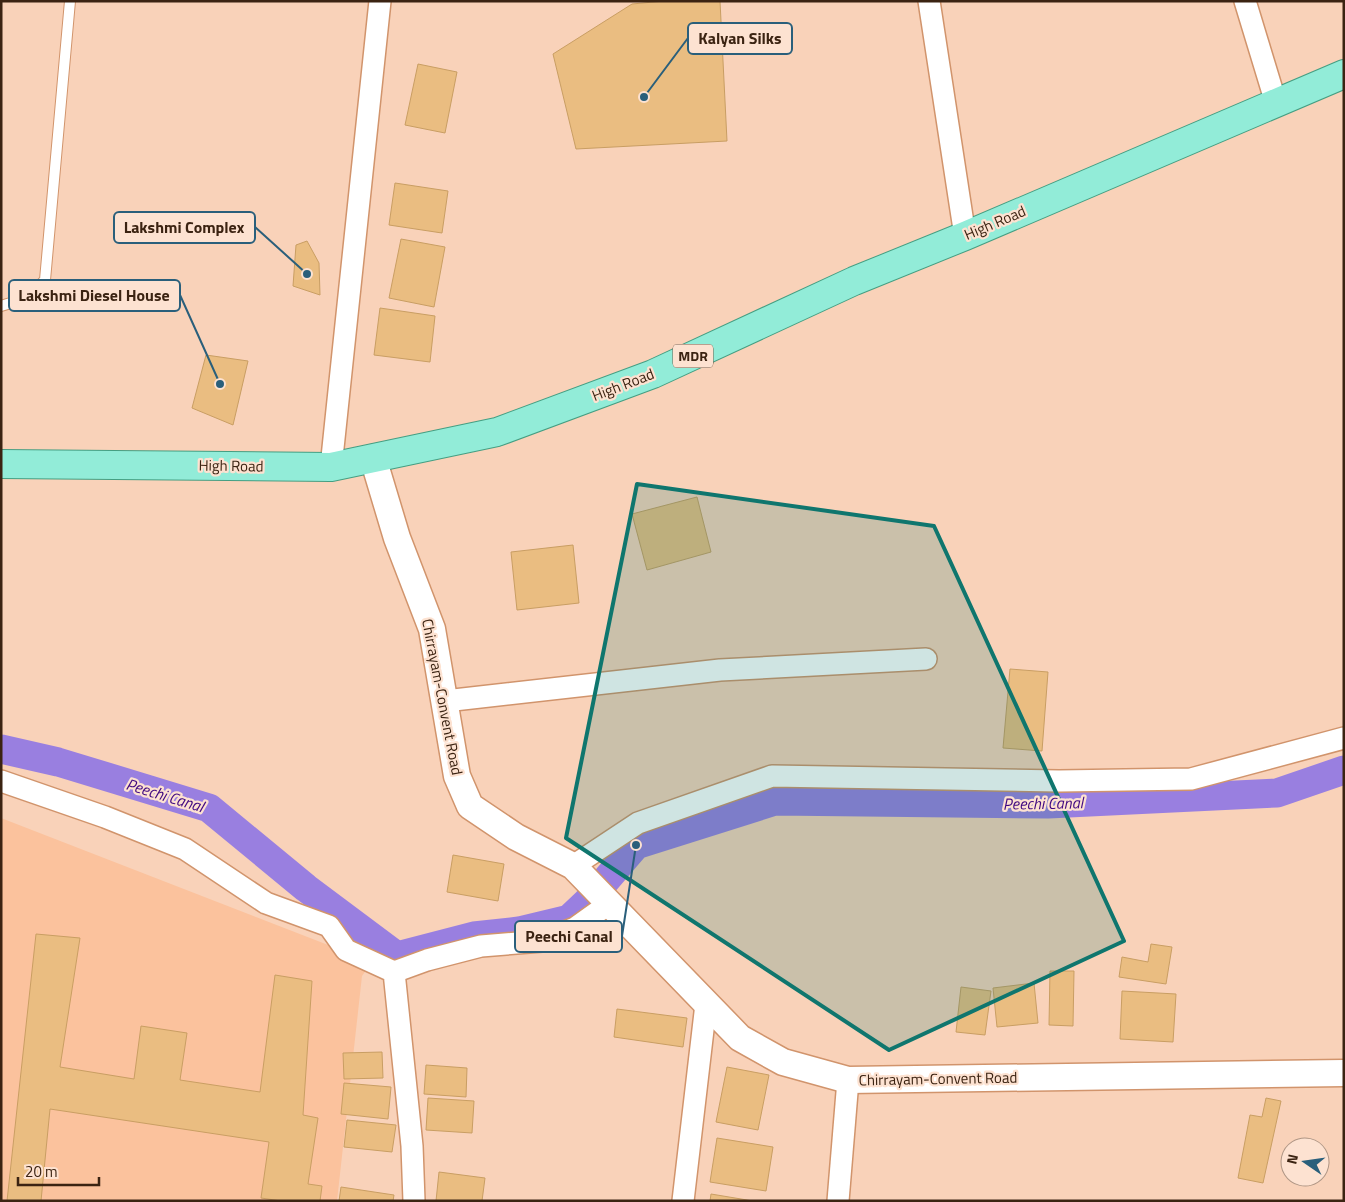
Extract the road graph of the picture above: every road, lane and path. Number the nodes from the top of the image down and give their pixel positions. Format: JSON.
{"nodes":[{"id":1,"x":70,"y":1,"type":"edge"},
{"id":2,"x":380,"y":1,"type":"edge"},
{"id":3,"x":929,"y":1,"type":"edge"},
{"id":4,"x":1245,"y":1,"type":"edge"},
{"id":5,"x":1344,"y":74,"type":"edge"},
{"id":6,"x":1276,"y":103,"type":"junction"},
{"id":7,"x":965,"y":236,"type":"junction"},
{"id":8,"x":1,"y":306,"type":"edge"},
{"id":9,"x":373,"y":458,"type":"junction"},
{"id":10,"x":1,"y":464,"type":"edge"},
{"id":11,"x":331,"y":467,"type":"junction"},
{"id":12,"x":926,"y":659,"type":"dead end"},
{"id":13,"x":445,"y":701,"type":"junction"},
{"id":14,"x":1344,"y":738,"type":"edge"},
{"id":15,"x":1,"y":781,"type":"edge"},
{"id":16,"x":579,"y":871,"type":"junction"},
{"id":17,"x":606,"y":899,"type":"junction"},
{"id":18,"x":394,"y":972,"type":"junction"},
{"id":19,"x":706,"y":1004,"type":"junction"},
{"id":20,"x":1344,"y":1073,"type":"edge"},
{"id":21,"x":848,"y":1080,"type":"junction"},
{"id":22,"x":414,"y":1201,"type":"edge"},
{"id":23,"x":683,"y":1201,"type":"edge"},
{"id":24,"x":838,"y":1201,"type":"edge"}],
"edges":[{"from":1,"to":8,"type":"lane"},
{"from":2,"to":11,"type":"street"},
{"from":3,"to":7,"type":"street"},
{"from":4,"to":6,"type":"street"},
{"from":5,"to":6,"type":"main road","name":"High Road","number":"MDR"},
{"from":6,"to":7,"type":"main road","name":"High Road","number":"MDR"},
{"from":7,"to":9,"type":"main road","name":"High Road","number":"MDR"},
{"from":9,"to":11,"type":"main road","name":"High Road","number":"MDR"},
{"from":9,"to":13,"type":"street","name":"Chirrayam-Convent Road"},
{"from":10,"to":11,"type":"main road","name":"High Road","number":"MDR"},
{"from":12,"to":13,"type":"street"},
{"from":13,"to":16,"type":"street","name":"Chirrayam-Convent Road"},
{"from":14,"to":16,"type":"street"},
{"from":15,"to":18,"type":"street"},
{"from":16,"to":17,"type":"street","name":"Chirrayam-Convent Road"},
{"from":17,"to":18,"type":"street"},
{"from":17,"to":19,"type":"street","name":"Chirrayam-Convent Road"},
{"from":18,"to":22,"type":"street"},
{"from":19,"to":21,"type":"street","name":"Chirrayam-Convent Road"},
{"from":19,"to":23,"type":"street"},
{"from":20,"to":21,"type":"street","name":"Chirrayam-Convent Road"},
{"from":21,"to":24,"type":"street"}]}
